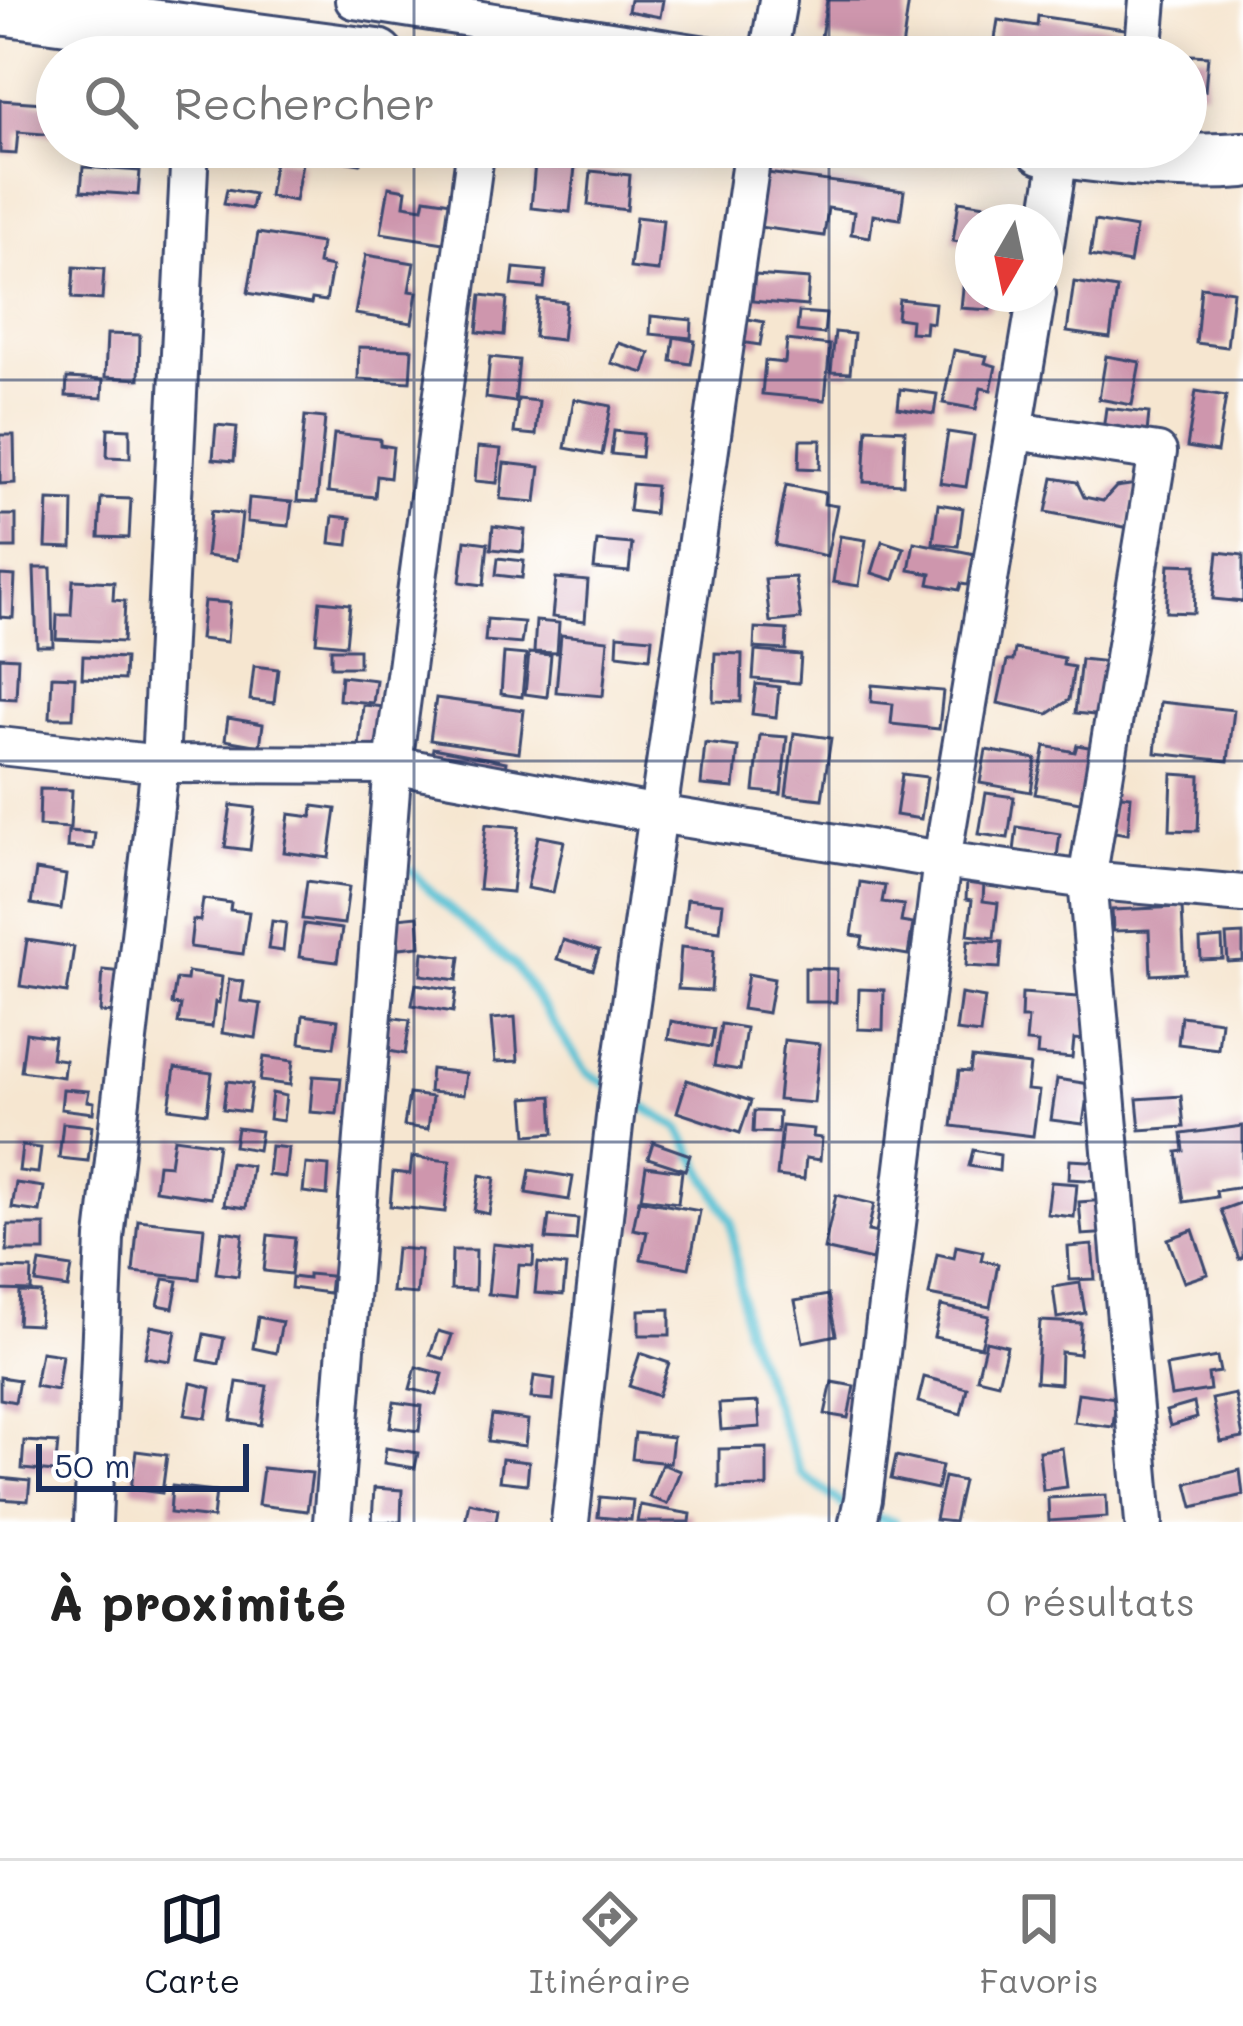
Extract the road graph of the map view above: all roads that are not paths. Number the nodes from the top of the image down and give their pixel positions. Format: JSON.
{"nodes":[{"id":1,"x":354,"y":0,"type":"edge"},
{"id":2,"x":778,"y":0,"type":"edge"},
{"id":3,"x":1148,"y":0,"type":"edge"},
{"id":4,"x":4,"y":5,"type":"edge"},
{"id":5,"x":148,"y":36,"type":"edge"},
{"id":6,"x":584,"y":36,"type":"edge"},
{"id":7,"x":772,"y":36,"type":"edge"},
{"id":8,"x":1145,"y":36,"type":"edge"},
{"id":9,"x":1243,"y":160,"type":"edge"},
{"id":10,"x":1207,"y":161,"type":"edge"},
{"id":11,"x":189,"y":168,"type":"edge"},
{"id":12,"x":473,"y":168,"type":"edge"},
{"id":13,"x":750,"y":168,"type":"edge"},
{"id":14,"x":1051,"y":168,"type":"edge"},
{"id":15,"x":1048,"y":204,"type":"edge"},
{"id":16,"x":1034,"y":312,"type":"edge"},
{"id":17,"x":1015,"y":431,"type":"junction"},
{"id":18,"x":0,"y":746,"type":"edge"},
{"id":19,"x":160,"y":764,"type":"junction"},
{"id":20,"x":393,"y":765,"type":"junction"},
{"id":21,"x":658,"y":814,"type":"junction"},
{"id":22,"x":942,"y":860,"type":"junction"},
{"id":23,"x":1087,"y":880,"type":"junction"},
{"id":24,"x":1243,"y":894,"type":"edge"},
{"id":25,"x":860,"y":1510,"type":"edge"},
{"id":26,"x":93,"y":1522,"type":"edge"},
{"id":27,"x":332,"y":1522,"type":"edge"},
{"id":28,"x":570,"y":1522,"type":"edge"},
{"id":29,"x":1144,"y":1522,"type":"edge"}],
"edges":[{"from":1,"to":6,"type":"street"},
{"from":2,"to":7,"type":"street"},
{"from":3,"to":8,"type":"street"},
{"from":4,"to":5,"type":"highway"},
{"from":9,"to":10,"type":"highway"},
{"from":11,"to":19,"type":"street"},
{"from":12,"to":20,"type":"street"},
{"from":13,"to":21,"type":"street"},
{"from":14,"to":15,"type":"street"},
{"from":16,"to":17,"type":"street"},
{"from":17,"to":22,"type":"street"},
{"from":17,"to":23,"type":"street"},
{"from":18,"to":19,"type":"street"},
{"from":19,"to":20,"type":"street"},
{"from":19,"to":26,"type":"street"},
{"from":20,"to":21,"type":"street"},
{"from":20,"to":27,"type":"street"},
{"from":21,"to":22,"type":"street"},
{"from":21,"to":28,"type":"street"},
{"from":22,"to":23,"type":"street"},
{"from":22,"to":25,"type":"street"},
{"from":23,"to":24,"type":"street"},
{"from":23,"to":29,"type":"street"}]}
